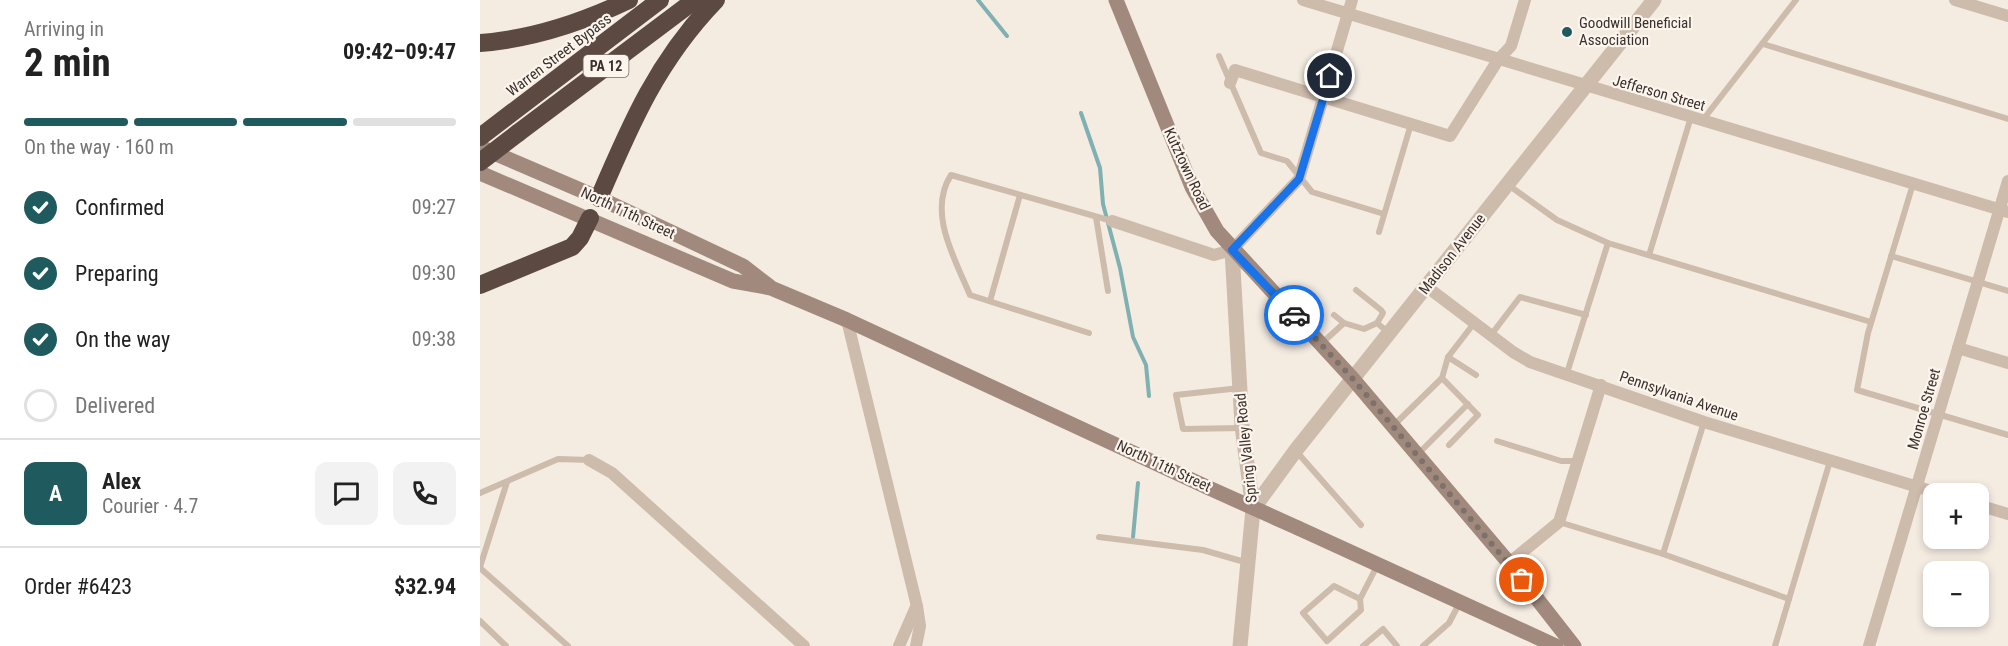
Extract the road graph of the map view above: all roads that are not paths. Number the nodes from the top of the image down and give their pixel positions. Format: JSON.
{"nodes":[{"id":1,"x":629,"y":0,"type":"edge"},
{"id":2,"x":660,"y":0,"type":"edge"},
{"id":3,"x":695,"y":0,"type":"edge"},
{"id":4,"x":716,"y":0,"type":"edge"},
{"id":5,"x":1116,"y":0,"type":"edge"},
{"id":6,"x":1303,"y":0,"type":"edge"},
{"id":7,"x":1352,"y":0,"type":"edge"},
{"id":8,"x":1525,"y":0,"type":"edge"},
{"id":9,"x":1654,"y":0,"type":"edge"},
{"id":10,"x":1796,"y":0,"type":"edge"},
{"id":11,"x":1955,"y":0,"type":"edge"},
{"id":12,"x":1348,"y":14,"type":"junction"},
{"id":13,"x":2008,"y":16,"type":"edge"},
{"id":14,"x":480,"y":43,"type":"edge"},
{"id":15,"x":1763,"y":44,"type":"junction"},
{"id":16,"x":1219,"y":56,"type":"dead end"},
{"id":17,"x":1498,"y":60,"type":"junction"},
{"id":18,"x":1230,"y":83,"type":"junction"},
{"id":19,"x":1585,"y":87,"type":"junction"},
{"id":20,"x":1324,"y":97,"type":"junction"},
{"id":21,"x":1697,"y":119,"type":"junction"},
{"id":22,"x":2008,"y":119,"type":"edge"},
{"id":23,"x":1411,"y":124,"type":"junction"},
{"id":24,"x":480,"y":137,"type":"edge"},
{"id":25,"x":480,"y":147,"type":"edge"},
{"id":26,"x":480,"y":162,"type":"edge"},
{"id":27,"x":480,"y":173,"type":"edge"},
{"id":28,"x":1299,"y":179,"type":"junction"},
{"id":29,"x":2008,"y":181,"type":"edge"},
{"id":30,"x":1507,"y":184,"type":"junction"},
{"id":31,"x":1913,"y":184,"type":"junction"},
{"id":32,"x":1020,"y":195,"type":"junction"},
{"id":33,"x":599,"y":198,"type":"junction"},
{"id":34,"x":2004,"y":211,"type":"edge"},
{"id":35,"x":1384,"y":214,"type":"junction"},
{"id":36,"x":1096,"y":217,"type":"junction"},
{"id":37,"x":590,"y":218,"type":"junction"},
{"id":38,"x":1112,"y":221,"type":"joint"},
{"id":39,"x":1379,"y":232,"type":"dead end"},
{"id":40,"x":1608,"y":243,"type":"junction"},
{"id":41,"x":1232,"y":250,"type":"junction"},
{"id":42,"x":1649,"y":255,"type":"junction"},
{"id":43,"x":1891,"y":256,"type":"junction"},
{"id":44,"x":1978,"y":282,"type":"junction"},
{"id":45,"x":480,"y":285,"type":"edge"},
{"id":46,"x":1427,"y":286,"type":"junction"},
{"id":47,"x":771,"y":288,"type":"junction"},
{"id":48,"x":1356,"y":290,"type":"dead end"},
{"id":49,"x":1108,"y":291,"type":"dead end"},
{"id":50,"x":2008,"y":291,"type":"edge"},
{"id":51,"x":990,"y":301,"type":"junction"},
{"id":52,"x":1334,"y":315,"type":"dead end"},
{"id":53,"x":1586,"y":315,"type":"junction"},
{"id":54,"x":847,"y":320,"type":"junction"},
{"id":55,"x":1475,"y":322,"type":"junction"},
{"id":56,"x":1871,"y":322,"type":"junction"},
{"id":57,"x":1344,"y":323,"type":"junction"},
{"id":58,"x":1377,"y":323,"type":"junction"},
{"id":59,"x":1089,"y":333,"type":"dead end"},
{"id":60,"x":1389,"y":333,"type":"junction"},
{"id":61,"x":1491,"y":335,"type":"junction"},
{"id":62,"x":1321,"y":344,"type":"junction"},
{"id":63,"x":1958,"y":348,"type":"junction"},
{"id":64,"x":1448,"y":357,"type":"junction"},
{"id":65,"x":2008,"y":363,"type":"edge"},
{"id":66,"x":1567,"y":373,"type":"junction"},
{"id":67,"x":1476,"y":375,"type":"dead end"},
{"id":68,"x":1442,"y":378,"type":"junction"},
{"id":69,"x":1353,"y":379,"type":"junction"},
{"id":70,"x":1601,"y":385,"type":"junction"},
{"id":71,"x":1240,"y":388,"type":"junction"},
{"id":72,"x":1468,"y":404,"type":"junction"},
{"id":73,"x":1938,"y":414,"type":"junction"},
{"id":74,"x":1704,"y":423,"type":"junction"},
{"id":75,"x":1392,"y":427,"type":"junction"},
{"id":76,"x":1242,"y":428,"type":"junction"},
{"id":77,"x":2008,"y":435,"type":"edge"},
{"id":78,"x":1497,"y":441,"type":"dead end"},
{"id":79,"x":1449,"y":445,"type":"dead end"},
{"id":80,"x":1296,"y":450,"type":"junction"},
{"id":81,"x":1417,"y":455,"type":"junction"},
{"id":82,"x":589,"y":460,"type":"joint"},
{"id":83,"x":1578,"y":461,"type":"junction"},
{"id":84,"x":1830,"y":461,"type":"junction"},
{"id":85,"x":507,"y":482,"type":"junction"},
{"id":86,"x":1917,"y":486,"type":"junction"},
{"id":87,"x":1923,"y":488,"type":"edge"},
{"id":88,"x":480,"y":493,"type":"edge"},
{"id":89,"x":1989,"y":508,"type":"edge"},
{"id":90,"x":1253,"y":509,"type":"junction"},
{"id":91,"x":2008,"y":514,"type":"edge"},
{"id":92,"x":1559,"y":522,"type":"junction"},
{"id":93,"x":1361,"y":525,"type":"dead end"},
{"id":94,"x":1099,"y":537,"type":"dead end"},
{"id":95,"x":1663,"y":554,"type":"junction"},
{"id":96,"x":1248,"y":563,"type":"junction"},
{"id":97,"x":1509,"y":563,"type":"junction"},
{"id":98,"x":1378,"y":564,"type":"junction"},
{"id":99,"x":480,"y":567,"type":"edge"},
{"id":100,"x":1360,"y":599,"type":"junction"},
{"id":101,"x":1788,"y":599,"type":"junction"},
{"id":102,"x":1460,"y":601,"type":"junction"},
{"id":103,"x":916,"y":606,"type":"junction"},
{"id":104,"x":480,"y":621,"type":"edge"},
{"id":105,"x":566,"y":644,"type":"edge"},
{"id":106,"x":899,"y":645,"type":"edge"},
{"id":107,"x":506,"y":646,"type":"edge"},
{"id":108,"x":557,"y":646,"type":"edge"},
{"id":109,"x":804,"y":646,"type":"edge"},
{"id":110,"x":916,"y":646,"type":"edge"},
{"id":111,"x":1240,"y":646,"type":"edge"},
{"id":112,"x":1363,"y":646,"type":"edge"},
{"id":113,"x":1397,"y":646,"type":"edge"},
{"id":114,"x":1423,"y":646,"type":"edge"},
{"id":115,"x":1554,"y":646,"type":"edge"},
{"id":116,"x":1574,"y":646,"type":"edge"},
{"id":117,"x":1775,"y":646,"type":"edge"},
{"id":118,"x":1869,"y":646,"type":"edge"}],
"edges":[{"from":1,"to":14,"type":"highway"},
{"from":2,"to":24,"type":"highway","name":"Warren Street Bypass","number":"PA 12"},
{"from":3,"to":26,"type":"highway","number":"PA 12","bridge":true},
{"from":4,"to":33,"type":"highway"},
{"from":5,"to":41,"type":"main road","name":"Kutztown Road"},
{"from":6,"to":12,"type":"street","name":"Jefferson Street"},
{"from":7,"to":12,"type":"street"},
{"from":8,"to":17,"type":"street"},
{"from":9,"to":19,"type":"street","name":"Madison Avenue"},
{"from":10,"to":15,"type":"lane"},
{"from":11,"to":13,"type":"street"},
{"from":12,"to":17,"type":"street","name":"Jefferson Street"},
{"from":12,"to":20,"type":"street"},
{"from":15,"to":21,"type":"lane"},
{"from":15,"to":22,"type":"lane"},
{"from":16,"to":18,"type":"lane"},
{"from":17,"to":19,"type":"street","name":"Jefferson Street"},
{"from":17,"to":23,"type":"street"},
{"from":18,"to":20,"type":"street"},
{"from":18,"to":28,"type":"lane"},
{"from":19,"to":21,"type":"street","name":"Jefferson Street"},
{"from":19,"to":30,"type":"street","name":"Madison Avenue"},
{"from":20,"to":23,"type":"street"},
{"from":20,"to":28,"type":"street"},
{"from":21,"to":31,"type":"street","name":"Jefferson Street"},
{"from":21,"to":42,"type":"lane"},
{"from":23,"to":35,"type":"lane"},
{"from":25,"to":33,"type":"main road","name":"North 11th Street"},
{"from":27,"to":37,"type":"main road","name":"North 11th Street"},
{"from":28,"to":35,"type":"lane"},
{"from":28,"to":41,"type":"street"},
{"from":29,"to":34,"type":"street","name":"Monroe Street"},
{"from":30,"to":40,"type":"lane"},
{"from":30,"to":46,"type":"street","name":"Madison Avenue"},
{"from":31,"to":34,"type":"street","name":"Jefferson Street"},
{"from":31,"to":43,"type":"lane"},
{"from":32,"to":36,"type":"lane"},
{"from":32,"to":51,"type":"lane"},
{"from":32,"to":51,"type":"lane"},
{"from":33,"to":37,"type":"main road"},
{"from":33,"to":47,"type":"main road","name":"North 11th Street"},
{"from":34,"to":44,"type":"street","name":"Monroe Street"},
{"from":35,"to":39,"type":"lane"},
{"from":36,"to":38,"type":"lane"},
{"from":36,"to":49,"type":"lane"},
{"from":37,"to":45,"type":"highway"},
{"from":37,"to":47,"type":"main road","name":"North 11th Street"},
{"from":38,"to":41,"type":"street"},
{"from":40,"to":42,"type":"lane"},
{"from":40,"to":53,"type":"lane"},
{"from":41,"to":62,"type":"main road","name":"Kutztown Road"},
{"from":41,"to":71,"type":"street","name":"Spring Valley Road"},
{"from":42,"to":56,"type":"lane"},
{"from":43,"to":44,"type":"lane"},
{"from":43,"to":56,"type":"lane"},
{"from":44,"to":50,"type":"lane"},
{"from":44,"to":63,"type":"street","name":"Monroe Street"},
{"from":46,"to":55,"type":"street","name":"Pennsylvania Avenue"},
{"from":46,"to":60,"type":"street","name":"Madison Avenue"},
{"from":47,"to":54,"type":"main road","name":"North 11th Street"},
{"from":48,"to":58,"type":"lane"},
{"from":51,"to":59,"type":"lane"},
{"from":52,"to":57,"type":"lane"},
{"from":53,"to":61,"type":"lane"},
{"from":53,"to":66,"type":"lane"},
{"from":54,"to":98,"type":"main road","name":"North 11th Street","bridge":true},
{"from":54,"to":103,"type":"street"},
{"from":55,"to":61,"type":"street","name":"Pennsylvania Avenue"},
{"from":55,"to":64,"type":"lane"},
{"from":56,"to":73,"type":"lane"},
{"from":57,"to":58,"type":"lane"},
{"from":57,"to":62,"type":"lane"},
{"from":58,"to":60,"type":"lane"},
{"from":60,"to":69,"type":"street","name":"Madison Avenue"},
{"from":61,"to":66,"type":"street","name":"Pennsylvania Avenue"},
{"from":62,"to":69,"type":"main road","name":"Kutztown Road"},
{"from":63,"to":65,"type":"street"},
{"from":63,"to":73,"type":"street","name":"Monroe Street"},
{"from":64,"to":67,"type":"lane"},
{"from":64,"to":68,"type":"lane"},
{"from":66,"to":70,"type":"street","name":"Pennsylvania Avenue"},
{"from":68,"to":72,"type":"lane"},
{"from":68,"to":75,"type":"lane"},
{"from":69,"to":75,"type":"main road","name":"Kutztown Road"},
{"from":69,"to":80,"type":"street","name":"Madison Avenue"},
{"from":70,"to":74,"type":"street","name":"Pennsylvania Avenue"},
{"from":70,"to":83,"type":"street"},
{"from":71,"to":76,"type":"street","name":"Spring Valley Road"},
{"from":71,"to":76,"type":"lane"},
{"from":72,"to":79,"type":"lane"},
{"from":72,"to":81,"type":"lane"},
{"from":73,"to":77,"type":"lane"},
{"from":73,"to":86,"type":"street","name":"Monroe Street"},
{"from":74,"to":84,"type":"street","name":"Pennsylvania Avenue"},
{"from":74,"to":95,"type":"lane"},
{"from":75,"to":81,"type":"main road","name":"Kutztown Road"},
{"from":76,"to":90,"type":"street","name":"Spring Valley Road"},
{"from":78,"to":83,"type":"lane"},
{"from":80,"to":90,"type":"street","name":"Madison Avenue"},
{"from":80,"to":93,"type":"lane"},
{"from":81,"to":97,"type":"main road","name":"Kutztown Road"},
{"from":82,"to":85,"type":"lane"},
{"from":82,"to":109,"type":"street"},
{"from":83,"to":92,"type":"street"},
{"from":84,"to":86,"type":"street","name":"Pennsylvania Avenue"},
{"from":84,"to":101,"type":"lane"},
{"from":85,"to":88,"type":"lane"},
{"from":85,"to":99,"type":"lane"},
{"from":86,"to":87,"type":"street","name":"Pennsylvania Avenue"},
{"from":86,"to":118,"type":"street","name":"Monroe Street"},
{"from":89,"to":91,"type":"street"},
{"from":90,"to":96,"type":"street","name":"Spring Valley Road"},
{"from":92,"to":95,"type":"lane"},
{"from":92,"to":97,"type":"street"},
{"from":94,"to":96,"type":"lane"},
{"from":95,"to":101,"type":"lane"},
{"from":96,"to":111,"type":"street","name":"Spring Valley Road"},
{"from":97,"to":116,"type":"main road","name":"Kutztown Road"},
{"from":98,"to":100,"type":"lane"},
{"from":98,"to":102,"type":"main road","name":"North 11th Street"},
{"from":99,"to":105,"type":"lane"},
{"from":100,"to":100,"type":"lane"},
{"from":101,"to":117,"type":"lane"},
{"from":102,"to":114,"type":"lane"},
{"from":102,"to":115,"type":"main road","name":"North 11th Street"},
{"from":103,"to":106,"type":"street"},
{"from":103,"to":110,"type":"street"},
{"from":104,"to":107,"type":"lane"},
{"from":105,"to":108,"type":"lane"},
{"from":112,"to":113,"type":"lane"}]}
